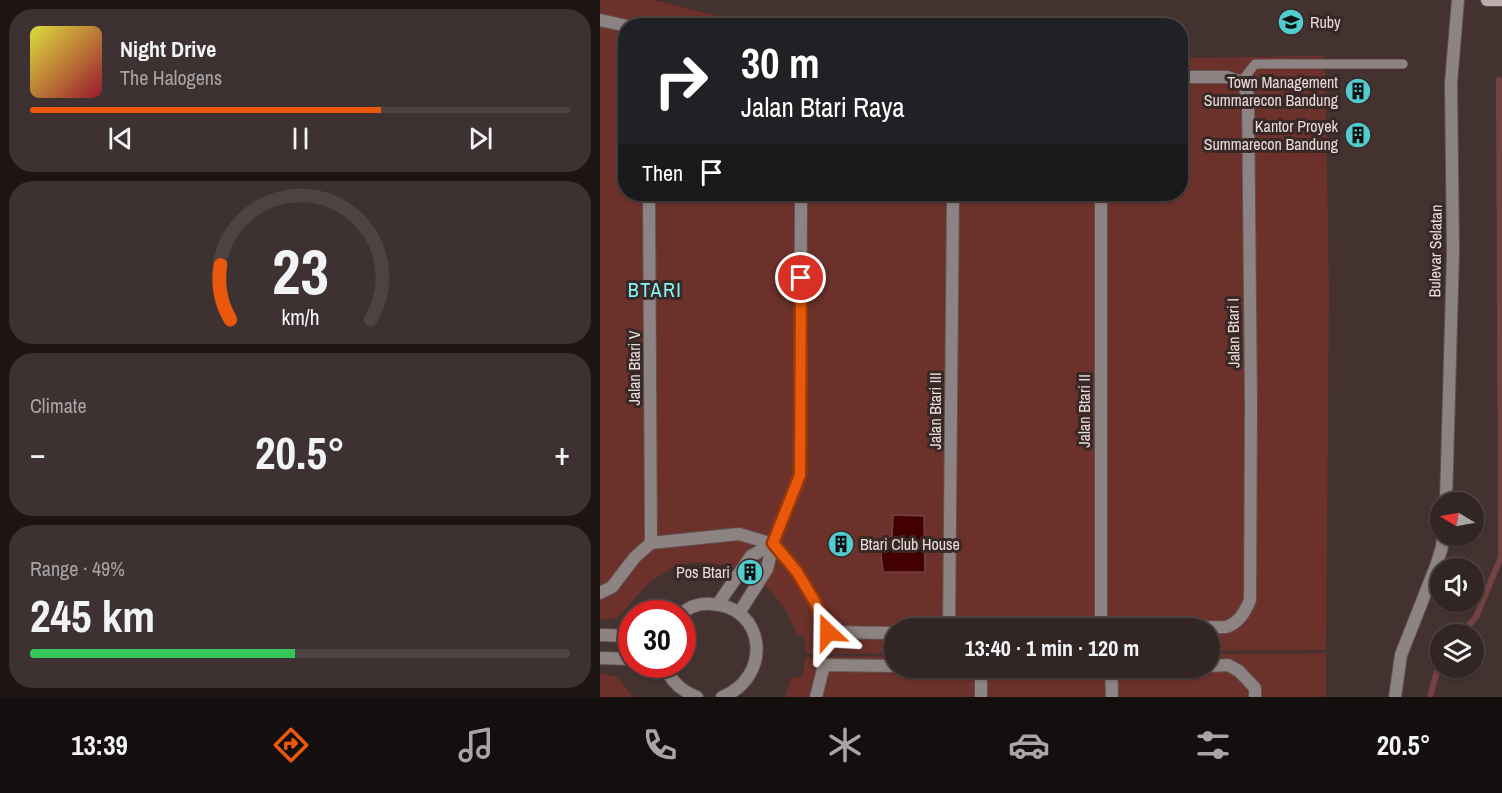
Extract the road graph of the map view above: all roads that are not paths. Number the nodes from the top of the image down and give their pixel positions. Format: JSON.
{"nodes":[{"id":1,"x":1458,"y":0,"type":"edge"},
{"id":2,"x":1487,"y":0,"type":"edge"},
{"id":3,"x":1502,"y":0,"type":"edge"},
{"id":4,"x":600,"y":20,"type":"edge"},
{"id":5,"x":618,"y":24,"type":"edge"},
{"id":6,"x":1403,"y":64,"type":"dead end"},
{"id":7,"x":1188,"y":77,"type":"edge"},
{"id":8,"x":1242,"y":82,"type":"junction"},
{"id":9,"x":649,"y":201,"type":"edge"},
{"id":10,"x":801,"y":201,"type":"edge"},
{"id":11,"x":953,"y":201,"type":"edge"},
{"id":12,"x":1101,"y":201,"type":"edge"},
{"id":13,"x":1446,"y":492,"type":"edge"},
{"id":14,"x":651,"y":543,"type":"junction"},
{"id":15,"x":773,"y":543,"type":"junction"},
{"id":16,"x":1442,"y":546,"type":"edge"},
{"id":17,"x":600,"y":593,"type":"edge"},
{"id":18,"x":718,"y":604,"type":"junction"},
{"id":19,"x":696,"y":606,"type":"edge"},
{"id":20,"x":739,"y":613,"type":"junction"},
{"id":21,"x":949,"y":618,"type":"edge"},
{"id":22,"x":1101,"y":618,"type":"edge"},
{"id":23,"x":1220,"y":627,"type":"edge"},
{"id":24,"x":884,"y":633,"type":"edge"},
{"id":25,"x":600,"y":635,"type":"edge"},
{"id":26,"x":618,"y":636,"type":"edge"},
{"id":27,"x":600,"y":658,"type":"edge"},
{"id":28,"x":618,"y":659,"type":"edge"},
{"id":29,"x":1220,"y":665,"type":"edge"},
{"id":30,"x":884,"y":666,"type":"edge"},
{"id":31,"x":671,"y":678,"type":"edge"},
{"id":32,"x":981,"y":678,"type":"edge"},
{"id":33,"x":1111,"y":678,"type":"edge"},
{"id":34,"x":697,"y":697,"type":"edge"},
{"id":35,"x":722,"y":697,"type":"edge"},
{"id":36,"x":816,"y":697,"type":"edge"},
{"id":37,"x":981,"y":697,"type":"edge"},
{"id":38,"x":1112,"y":697,"type":"edge"},
{"id":39,"x":1256,"y":697,"type":"edge"},
{"id":40,"x":1395,"y":697,"type":"edge"}],
"edges":[{"from":1,"to":13,"type":"street","name":"Bulevar Selatan"},
{"from":2,"to":3,"type":"main road"},
{"from":4,"to":5,"type":"street"},
{"from":6,"to":8,"type":"lane"},
{"from":7,"to":8,"type":"street"},
{"from":8,"to":23,"type":"street","name":"Jalan Btari I"},
{"from":9,"to":14,"type":"street","name":"Jalan Btari V"},
{"from":10,"to":15,"type":"street"},
{"from":11,"to":21,"type":"street","name":"Jalan Btari III"},
{"from":12,"to":22,"type":"street","name":"Jalan Btari II"},
{"from":14,"to":15,"type":"street"},
{"from":14,"to":17,"type":"street"},
{"from":15,"to":18,"type":"street"},
{"from":15,"to":20,"type":"street"},
{"from":15,"to":24,"type":"street"},
{"from":16,"to":40,"type":"street"},
{"from":18,"to":19,"type":"street"},
{"from":18,"to":20,"type":"street"},
{"from":20,"to":35,"type":"street"},
{"from":25,"to":26,"type":"street"},
{"from":27,"to":28,"type":"street"},
{"from":29,"to":39,"type":"street"},
{"from":30,"to":36,"type":"street"},
{"from":31,"to":34,"type":"street"},
{"from":32,"to":37,"type":"street"},
{"from":33,"to":38,"type":"street"}]}
